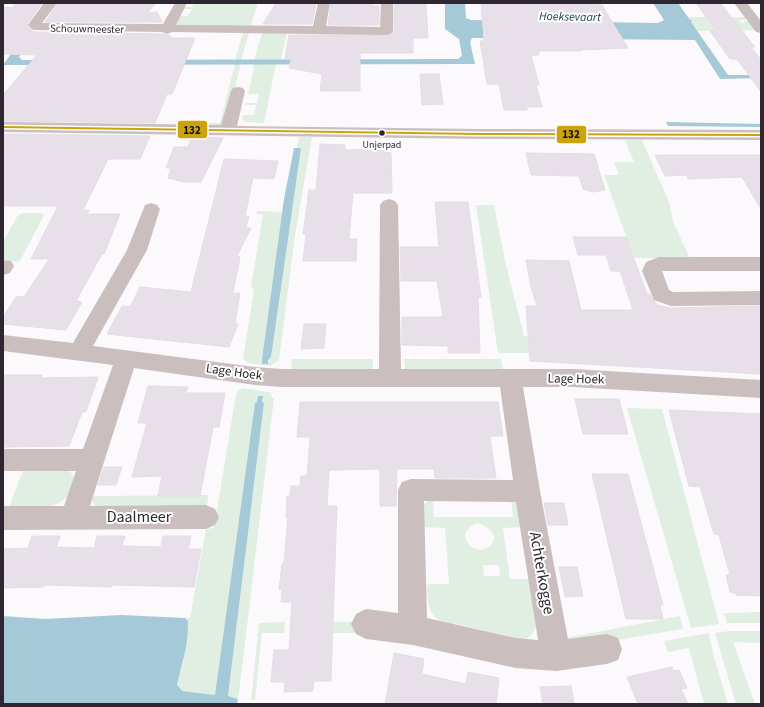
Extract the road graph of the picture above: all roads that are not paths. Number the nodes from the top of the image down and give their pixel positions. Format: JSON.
{"nodes":[{"id":1,"x":51,"y":3,"type":"edge"},
{"id":2,"x":181,"y":3,"type":"edge"},
{"id":3,"x":324,"y":3,"type":"edge"},
{"id":4,"x":388,"y":3,"type":"edge"},
{"id":5,"x":740,"y":3,"type":"edge"},
{"id":6,"x":761,"y":29,"type":"edge"},
{"id":7,"x":167,"y":30,"type":"junction"},
{"id":8,"x":319,"y":31,"type":"junction"},
{"id":9,"x":238,"y":91,"type":"dead end"},
{"id":10,"x":3,"y":126,"type":"edge"},
{"id":11,"x":228,"y":131,"type":"junction"},
{"id":12,"x":761,"y":135,"type":"edge"},
{"id":13,"x":389,"y":205,"type":"dead end"},
{"id":14,"x":151,"y":209,"type":"dead end"},
{"id":15,"x":761,"y":264,"type":"edge"},
{"id":16,"x":761,"y":298,"type":"edge"},
{"id":17,"x":3,"y":343,"type":"edge"},
{"id":18,"x":79,"y":352,"type":"junction"},
{"id":19,"x":126,"y":358,"type":"junction"},
{"id":20,"x":390,"y":378,"type":"junction"},
{"id":21,"x":510,"y":379,"type":"junction"},
{"id":22,"x":761,"y":389,"type":"edge"},
{"id":23,"x":3,"y":460,"type":"edge"},
{"id":24,"x":91,"y":460,"type":"junction"},
{"id":25,"x":527,"y":491,"type":"junction"},
{"id":26,"x":73,"y":517,"type":"junction"},
{"id":27,"x":206,"y":517,"type":"dead end"},
{"id":28,"x":3,"y":518,"type":"edge"},
{"id":29,"x":366,"y":624,"type":"dead end"},
{"id":30,"x":413,"y":630,"type":"junction"},
{"id":31,"x":607,"y":649,"type":"dead end"},
{"id":32,"x":556,"y":656,"type":"junction"}],
"edges":[{"from":1,"to":7,"type":"street","name":"Schouwmeester"},
{"from":2,"to":7,"type":"street"},
{"from":3,"to":8,"type":"street"},
{"from":4,"to":8,"type":"street","name":"Schouwmeester"},
{"from":5,"to":6,"type":"street"},
{"from":7,"to":8,"type":"street","name":"Schouwmeester"},
{"from":9,"to":11,"type":"street"},
{"from":10,"to":11,"type":"street"},
{"from":11,"to":12,"type":"street"},
{"from":13,"to":20,"type":"street"},
{"from":14,"to":18,"type":"street"},
{"from":15,"to":16,"type":"street"},
{"from":17,"to":18,"type":"street","name":"Lage Hoek"},
{"from":18,"to":19,"type":"street","name":"Lage Hoek"},
{"from":19,"to":20,"type":"street","name":"Lage Hoek"},
{"from":19,"to":24,"type":"street"},
{"from":20,"to":21,"type":"street","name":"Lage Hoek"},
{"from":21,"to":22,"type":"street","name":"Lage Hoek"},
{"from":21,"to":25,"type":"street","name":"Achterkogge"},
{"from":23,"to":24,"type":"street"},
{"from":24,"to":26,"type":"street"},
{"from":25,"to":30,"type":"street"},
{"from":25,"to":32,"type":"street","name":"Achterkogge"},
{"from":26,"to":27,"type":"street","name":"Daalmeer"},
{"from":26,"to":28,"type":"street","name":"Daalmeer"},
{"from":29,"to":30,"type":"street"},
{"from":30,"to":32,"type":"street"},
{"from":31,"to":32,"type":"street"}]}
